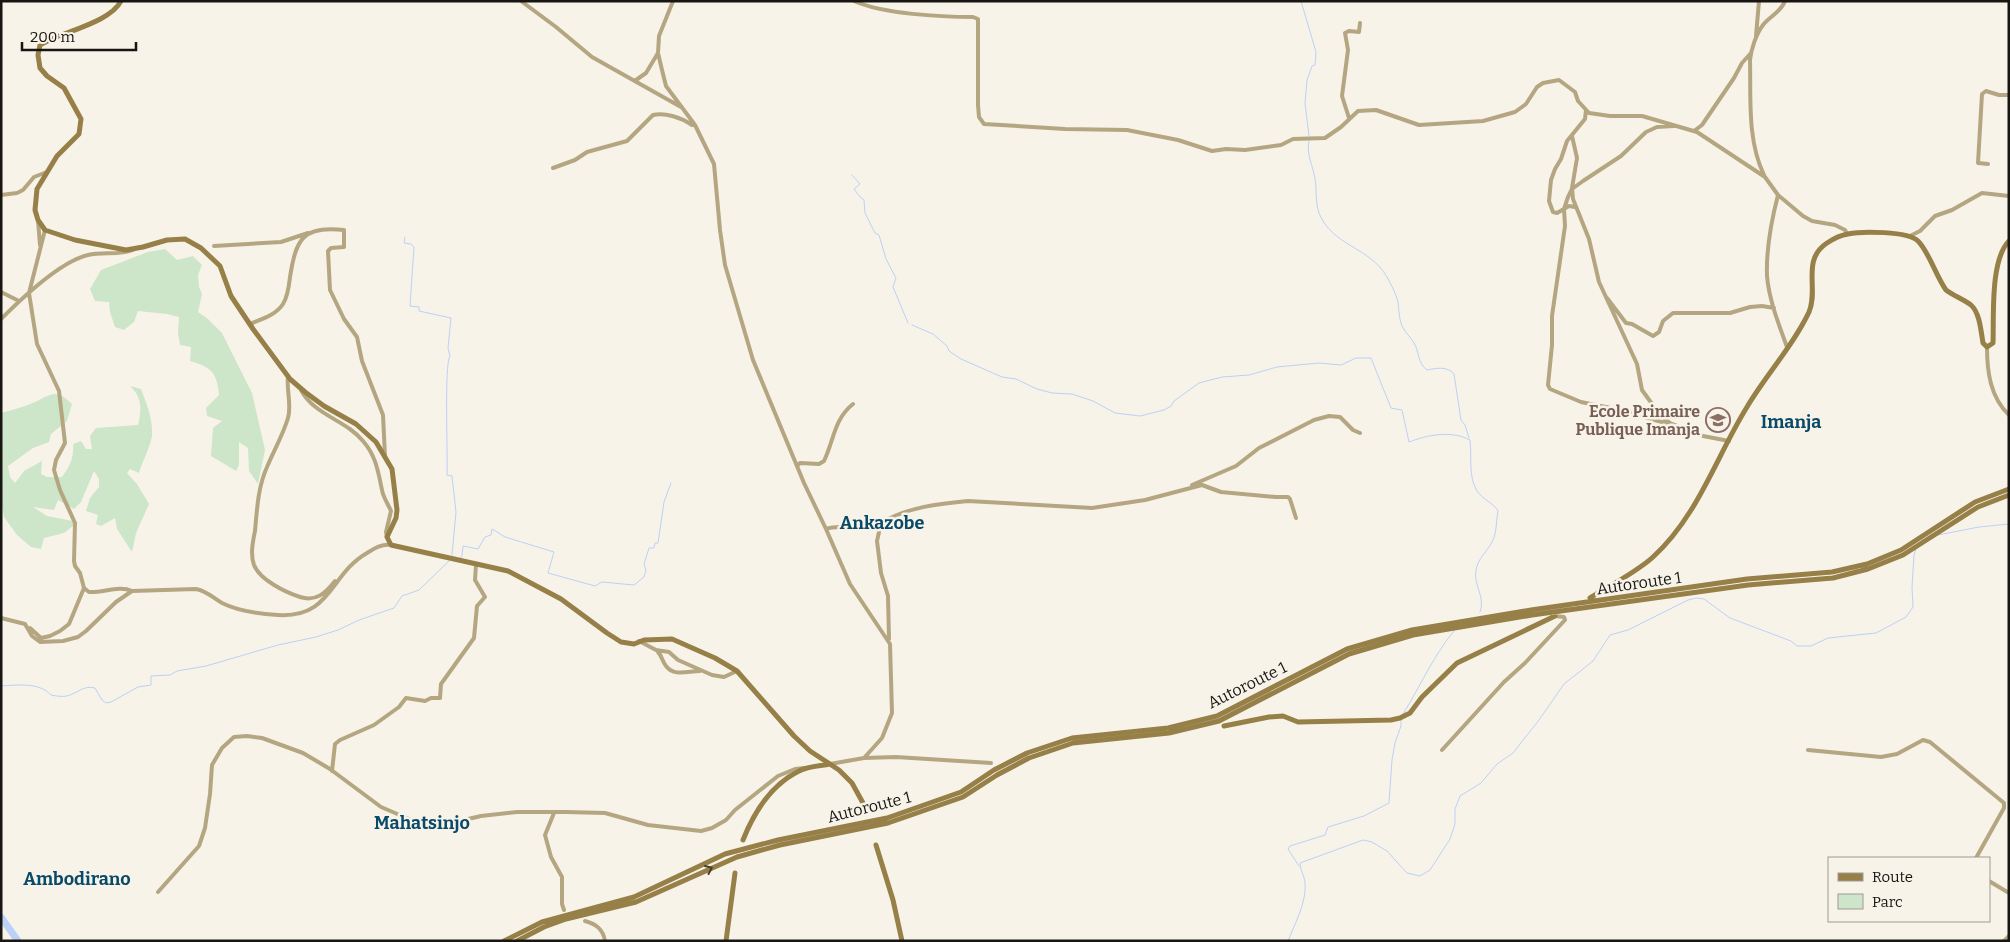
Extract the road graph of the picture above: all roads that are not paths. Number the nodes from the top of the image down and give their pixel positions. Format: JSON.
{"nodes":[{"id":1,"x":121,"y":1,"type":"edge"},
{"id":2,"x":521,"y":1,"type":"edge"},
{"id":3,"x":673,"y":1,"type":"edge"},
{"id":4,"x":854,"y":1,"type":"edge"},
{"id":5,"x":1760,"y":1,"type":"edge"},
{"id":6,"x":1785,"y":1,"type":"edge"},
{"id":7,"x":1360,"y":23,"type":"dead end"},
{"id":8,"x":1756,"y":40,"type":"junction"},
{"id":9,"x":658,"y":53,"type":"junction"},
{"id":10,"x":1751,"y":53,"type":"junction"},
{"id":11,"x":636,"y":80,"type":"junction"},
{"id":12,"x":2009,"y":95,"type":"edge"},
{"id":13,"x":683,"y":108,"type":"junction"},
{"id":14,"x":1586,"y":110,"type":"junction"},
{"id":15,"x":1349,"y":118,"type":"junction"},
{"id":16,"x":695,"y":125,"type":"junction"},
{"id":17,"x":1675,"y":126,"type":"junction"},
{"id":18,"x":1694,"y":131,"type":"junction"},
{"id":19,"x":1572,"y":136,"type":"junction"},
{"id":20,"x":1988,"y":164,"type":"dead end"},
{"id":21,"x":553,"y":168,"type":"dead end"},
{"id":22,"x":47,"y":172,"type":"junction"},
{"id":23,"x":1766,"y":177,"type":"junction"},
{"id":24,"x":1572,"y":190,"type":"junction"},
{"id":25,"x":2009,"y":191,"type":"edge"},
{"id":26,"x":1,"y":195,"type":"edge"},
{"id":27,"x":1778,"y":195,"type":"junction"},
{"id":28,"x":2003,"y":195,"type":"junction"},
{"id":29,"x":2009,"y":196,"type":"edge"},
{"id":30,"x":1575,"y":207,"type":"junction"},
{"id":31,"x":1564,"y":208,"type":"junction"},
{"id":32,"x":38,"y":220,"type":"junction"},
{"id":33,"x":45,"y":230,"type":"junction"},
{"id":34,"x":308,"y":233,"type":"junction"},
{"id":35,"x":1847,"y":234,"type":"junction"},
{"id":36,"x":1910,"y":236,"type":"junction"},
{"id":37,"x":2009,"y":242,"type":"edge"},
{"id":38,"x":214,"y":246,"type":"dead end"},
{"id":39,"x":143,"y":247,"type":"junction"},
{"id":40,"x":40,"y":248,"type":"junction"},
{"id":41,"x":1,"y":292,"type":"edge"},
{"id":42,"x":29,"y":294,"type":"junction"},
{"id":43,"x":1606,"y":297,"type":"junction"},
{"id":44,"x":19,"y":301,"type":"junction"},
{"id":45,"x":1774,"y":308,"type":"junction"},
{"id":46,"x":1,"y":319,"type":"edge"},
{"id":47,"x":250,"y":324,"type":"junction"},
{"id":48,"x":1787,"y":347,"type":"junction"},
{"id":49,"x":1987,"y":347,"type":"junction"},
{"id":50,"x":288,"y":376,"type":"junction"},
{"id":51,"x":300,"y":387,"type":"junction"},
{"id":52,"x":853,"y":404,"type":"dead end"},
{"id":53,"x":2009,"y":415,"type":"edge"},
{"id":54,"x":1675,"y":426,"type":"junction"},
{"id":55,"x":1360,"y":433,"type":"dead end"},
{"id":56,"x":1729,"y":441,"type":"junction"},
{"id":57,"x":385,"y":458,"type":"junction"},
{"id":58,"x":797,"y":466,"type":"junction"},
{"id":59,"x":1191,"y":487,"type":"junction"},
{"id":60,"x":2009,"y":489,"type":"edge"},
{"id":61,"x":2009,"y":495,"type":"edge"},
{"id":62,"x":1296,"y":518,"type":"dead end"},
{"id":63,"x":881,"y":523,"type":"junction"},
{"id":64,"x":826,"y":529,"type":"junction"},
{"id":65,"x":387,"y":537,"type":"junction"},
{"id":66,"x":391,"y":545,"type":"junction"},
{"id":67,"x":476,"y":564,"type":"junction"},
{"id":68,"x":340,"y":576,"type":"junction"},
{"id":69,"x":84,"y":588,"type":"junction"},
{"id":70,"x":132,"y":591,"type":"junction"},
{"id":71,"x":1590,"y":598,"type":"dead end"},
{"id":72,"x":1555,"y":616,"type":"joint"},
{"id":73,"x":1,"y":618,"type":"edge"},
{"id":74,"x":28,"y":627,"type":"junction"},
{"id":75,"x":639,"y":641,"type":"junction"},
{"id":76,"x":890,"y":644,"type":"junction"},
{"id":77,"x":656,"y":650,"type":"junction"},
{"id":78,"x":701,"y":670,"type":"junction"},
{"id":79,"x":738,"y":671,"type":"junction"},
{"id":80,"x":1224,"y":726,"type":"dead end"},
{"id":81,"x":1442,"y":750,"type":"dead end"},
{"id":82,"x":1808,"y":750,"type":"dead end"},
{"id":83,"x":864,"y":758,"type":"junction"},
{"id":84,"x":991,"y":763,"type":"dead end"},
{"id":85,"x":830,"y":764,"type":"junction"},
{"id":86,"x":811,"y":767,"type":"junction"},
{"id":87,"x":332,"y":771,"type":"junction"},
{"id":88,"x":863,"y":803,"type":"dead end"},
{"id":89,"x":554,"y":813,"type":"junction"},
{"id":90,"x":743,"y":840,"type":"dead end"},
{"id":91,"x":876,"y":845,"type":"dead end"},
{"id":92,"x":1977,"y":857,"type":"edge"},
{"id":93,"x":735,"y":874,"type":"dead end"},
{"id":94,"x":1990,"y":882,"type":"edge"},
{"id":95,"x":158,"y":892,"type":"dead end"},
{"id":96,"x":2009,"y":893,"type":"edge"},
{"id":97,"x":564,"y":910,"type":"dead end"},
{"id":98,"x":585,"y":921,"type":"dead end"},
{"id":99,"x":2009,"y":936,"type":"edge"},
{"id":100,"x":504,"y":941,"type":"edge"},
{"id":101,"x":517,"y":941,"type":"edge"},
{"id":102,"x":605,"y":941,"type":"edge"},
{"id":103,"x":726,"y":941,"type":"edge"},
{"id":104,"x":902,"y":941,"type":"edge"},
{"id":105,"x":2004,"y":941,"type":"edge"}],
"edges":[{"from":1,"to":22,"type":"main road"},
{"from":2,"to":11,"type":"street"},
{"from":3,"to":9,"type":"street"},
{"from":4,"to":15,"type":"street"},
{"from":5,"to":8,"type":"street"},
{"from":6,"to":8,"type":"street"},
{"from":7,"to":15,"type":"street"},
{"from":8,"to":10,"type":"street"},
{"from":9,"to":11,"type":"street"},
{"from":9,"to":13,"type":"street"},
{"from":10,"to":18,"type":"street"},
{"from":10,"to":23,"type":"street"},
{"from":11,"to":13,"type":"street"},
{"from":12,"to":20,"type":"street"},
{"from":13,"to":16,"type":"street"},
{"from":14,"to":15,"type":"street"},
{"from":14,"to":17,"type":"street"},
{"from":14,"to":19,"type":"street"},
{"from":16,"to":21,"type":"street"},
{"from":16,"to":58,"type":"street"},
{"from":17,"to":18,"type":"street"},
{"from":17,"to":24,"type":"street"},
{"from":18,"to":23,"type":"street"},
{"from":19,"to":24,"type":"street"},
{"from":19,"to":31,"type":"street"},
{"from":22,"to":26,"type":"street"},
{"from":22,"to":32,"type":"main road"},
{"from":23,"to":27,"type":"street"},
{"from":24,"to":30,"type":"street"},
{"from":24,"to":31,"type":"street"},
{"from":25,"to":28,"type":"street"},
{"from":27,"to":35,"type":"street"},
{"from":27,"to":45,"type":"street"},
{"from":28,"to":29,"type":"street"},
{"from":28,"to":36,"type":"street"},
{"from":30,"to":31,"type":"street"},
{"from":30,"to":43,"type":"street"},
{"from":31,"to":54,"type":"street"},
{"from":32,"to":33,"type":"main road"},
{"from":32,"to":40,"type":"street"},
{"from":33,"to":39,"type":"main road"},
{"from":33,"to":40,"type":"street"},
{"from":34,"to":38,"type":"street"},
{"from":34,"to":47,"type":"street"},
{"from":34,"to":57,"type":"street"},
{"from":35,"to":36,"type":"main road"},
{"from":35,"to":48,"type":"main road"},
{"from":36,"to":49,"type":"main road"},
{"from":37,"to":49,"type":"main road"},
{"from":39,"to":42,"type":"street"},
{"from":39,"to":47,"type":"main road"},
{"from":40,"to":42,"type":"street"},
{"from":41,"to":44,"type":"street"},
{"from":42,"to":44,"type":"street"},
{"from":42,"to":69,"type":"street"},
{"from":43,"to":45,"type":"street"},
{"from":43,"to":54,"type":"street"},
{"from":44,"to":46,"type":"street"},
{"from":45,"to":48,"type":"street"},
{"from":47,"to":50,"type":"main road"},
{"from":48,"to":56,"type":"main road"},
{"from":49,"to":53,"type":"street"},
{"from":50,"to":51,"type":"main road"},
{"from":50,"to":68,"type":"street"},
{"from":51,"to":57,"type":"main road"},
{"from":51,"to":65,"type":"street"},
{"from":52,"to":58,"type":"street"},
{"from":54,"to":56,"type":"street"},
{"from":55,"to":59,"type":"street"},
{"from":56,"to":71,"type":"main road"},
{"from":57,"to":65,"type":"main road"},
{"from":58,"to":64,"type":"street"},
{"from":59,"to":62,"type":"street"},
{"from":59,"to":63,"type":"street"},
{"from":60,"to":100,"type":"main road","name":"Autoroute 1"},
{"from":101,"to":61,"type":"main road","name":"Autoroute 1","one_way":true},
{"from":63,"to":64,"type":"street"},
{"from":63,"to":76,"type":"street"},
{"from":64,"to":76,"type":"street"},
{"from":65,"to":66,"type":"main road"},
{"from":66,"to":67,"type":"main road"},
{"from":66,"to":68,"type":"street"},
{"from":67,"to":75,"type":"main road"},
{"from":67,"to":87,"type":"street"},
{"from":68,"to":70,"type":"street"},
{"from":69,"to":70,"type":"street"},
{"from":69,"to":74,"type":"street"},
{"from":70,"to":74,"type":"street"},
{"from":72,"to":80,"type":"main road"},
{"from":72,"to":81,"type":"street"},
{"from":73,"to":74,"type":"street"},
{"from":75,"to":77,"type":"street"},
{"from":75,"to":79,"type":"main road"},
{"from":76,"to":83,"type":"street"},
{"from":77,"to":78,"type":"street"},
{"from":77,"to":78,"type":"street"},
{"from":78,"to":79,"type":"street"},
{"from":79,"to":85,"type":"main road"},
{"from":82,"to":92,"type":"street"},
{"from":83,"to":84,"type":"street"},
{"from":83,"to":85,"type":"street"},
{"from":85,"to":86,"type":"main road"},
{"from":85,"to":88,"type":"main road"},
{"from":86,"to":89,"type":"street"},
{"from":86,"to":90,"type":"main road"},
{"from":87,"to":89,"type":"street"},
{"from":87,"to":95,"type":"street"},
{"from":89,"to":97,"type":"street"},
{"from":91,"to":104,"type":"main road"},
{"from":93,"to":103,"type":"main road"},
{"from":94,"to":96,"type":"street"},
{"from":98,"to":102,"type":"street"},
{"from":99,"to":105,"type":"street"}]}
